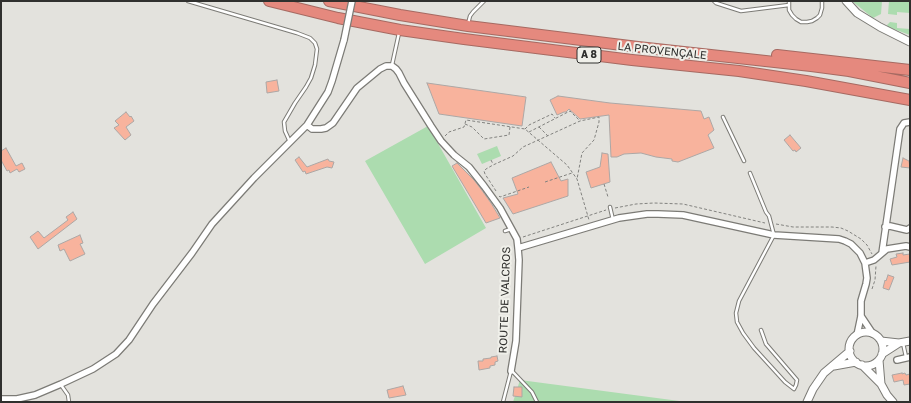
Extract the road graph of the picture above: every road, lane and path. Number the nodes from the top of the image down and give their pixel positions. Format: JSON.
{"nodes":[{"id":1,"x":188,"y":1,"type":"edge"},
{"id":2,"x":269,"y":1,"type":"edge"},
{"id":3,"x":329,"y":1,"type":"edge"},
{"id":4,"x":352,"y":1,"type":"edge"},
{"id":5,"x":484,"y":1,"type":"edge"},
{"id":6,"x":714,"y":1,"type":"edge"},
{"id":7,"x":789,"y":1,"type":"edge"},
{"id":8,"x":822,"y":1,"type":"edge"},
{"id":9,"x":846,"y":1,"type":"edge"},
{"id":10,"x":789,"y":5,"type":"junction"},
{"id":11,"x":468,"y":26,"type":"junction"},
{"id":12,"x":400,"y":30,"type":"junction"},
{"id":13,"x":497,"y":30,"type":"junction"},
{"id":14,"x":910,"y":42,"type":"edge"},
{"id":15,"x":392,"y":66,"type":"junction"},
{"id":16,"x":910,"y":70,"type":"edge"},
{"id":17,"x":910,"y":83,"type":"edge"},
{"id":18,"x":910,"y":100,"type":"edge"},
{"id":19,"x":723,"y":117,"type":"dead end"},
{"id":20,"x":555,"y":119,"type":"junction"},
{"id":21,"x":580,"y":121,"type":"junction"},
{"id":22,"x":910,"y":122,"type":"edge"},
{"id":23,"x":465,"y":123,"type":"junction"},
{"id":24,"x":307,"y":126,"type":"junction"},
{"id":25,"x":510,"y":127,"type":"junction"},
{"id":26,"x":538,"y":127,"type":"junction"},
{"id":27,"x":525,"y":129,"type":"junction"},
{"id":28,"x":528,"y":132,"type":"junction"},
{"id":29,"x":548,"y":136,"type":"junction"},
{"id":30,"x":539,"y":140,"type":"junction"},
{"id":31,"x":441,"y":141,"type":"junction"},
{"id":32,"x":290,"y":143,"type":"junction"},
{"id":33,"x":491,"y":160,"type":"dead end"},
{"id":34,"x":744,"y":161,"type":"dead end"},
{"id":35,"x":493,"y":165,"type":"junction"},
{"id":36,"x":573,"y":173,"type":"junction"},
{"id":37,"x":750,"y":173,"type":"dead end"},
{"id":38,"x":577,"y":179,"type":"junction"},
{"id":39,"x":545,"y":182,"type":"dead end"},
{"id":40,"x":604,"y":184,"type":"dead end"},
{"id":41,"x":529,"y":187,"type":"dead end"},
{"id":42,"x":509,"y":194,"type":"junction"},
{"id":43,"x":510,"y":196,"type":"dead end"},
{"id":44,"x":608,"y":197,"type":"dead end"},
{"id":45,"x":610,"y":207,"type":"dead end"},
{"id":46,"x":613,"y":220,"type":"junction"},
{"id":47,"x":591,"y":226,"type":"junction"},
{"id":48,"x":885,"y":227,"type":"junction"},
{"id":49,"x":910,"y":228,"type":"edge"},
{"id":50,"x":512,"y":229,"type":"junction"},
{"id":51,"x":505,"y":231,"type":"dead end"},
{"id":52,"x":774,"y":235,"type":"junction"},
{"id":53,"x":910,"y":247,"type":"edge"},
{"id":54,"x":518,"y":248,"type":"junction"},
{"id":55,"x":882,"y":253,"type":"junction"},
{"id":56,"x":875,"y":263,"type":"dead end"},
{"id":57,"x":866,"y":264,"type":"junction"},
{"id":58,"x":871,"y":291,"type":"dead end"},
{"id":59,"x":861,"y":316,"type":"junction"},
{"id":60,"x":761,"y":330,"type":"dead end"},
{"id":61,"x":873,"y":334,"type":"junction"},
{"id":62,"x":857,"y":335,"type":"junction"},
{"id":63,"x":881,"y":340,"type":"junction"},
{"id":64,"x":904,"y":342,"type":"edge"},
{"id":65,"x":850,"y":351,"type":"junction"},
{"id":66,"x":881,"y":357,"type":"junction"},
{"id":67,"x":908,"y":357,"type":"edge"},
{"id":68,"x":897,"y":360,"type":"dead end"},
{"id":69,"x":859,"y":364,"type":"junction"},
{"id":70,"x":834,"y":366,"type":"junction"},
{"id":71,"x":511,"y":371,"type":"junction"},
{"id":72,"x":61,"y":384,"type":"junction"},
{"id":73,"x":881,"y":384,"type":"junction"},
{"id":74,"x":1,"y":399,"type":"edge"},
{"id":75,"x":69,"y":402,"type":"edge"},
{"id":76,"x":504,"y":402,"type":"edge"},
{"id":77,"x":537,"y":402,"type":"edge"},
{"id":78,"x":807,"y":402,"type":"edge"},
{"id":79,"x":893,"y":402,"type":"edge"}],
"edges":[{"from":1,"to":32,"type":"lane"},
{"from":2,"to":12,"type":"highway","name":"LA PROVENÇALE","number":"A 8"},
{"from":3,"to":11,"type":"highway","name":"LA PROVENÇALE","number":"A 8"},
{"from":4,"to":24,"type":"street","bridge":true},
{"from":5,"to":11,"type":"lane"},
{"from":6,"to":10,"type":"lane"},
{"from":7,"to":10,"type":"lane"},
{"from":8,"to":10,"type":"lane"},
{"from":9,"to":14,"type":"street"},
{"from":11,"to":13,"type":"highway","name":"LA PROVENÇALE","number":"A 8"},
{"from":12,"to":15,"type":"lane"},
{"from":12,"to":18,"type":"highway","name":"LA PROVENÇALE","number":"A 8"},
{"from":13,"to":16,"type":"highway"},
{"from":13,"to":17,"type":"highway","name":"LA PROVENÇALE","number":"A 8"},
{"from":15,"to":24,"type":"street"},
{"from":15,"to":31,"type":"street","name":"ROUTE DE VALCROS"},
{"from":19,"to":34,"type":"lane"},
{"from":20,"to":21,"type":"path"},
{"from":20,"to":26,"type":"path"},
{"from":20,"to":27,"type":"path"},
{"from":21,"to":29,"type":"path"},
{"from":21,"to":38,"type":"path"},
{"from":22,"to":48,"type":"street"},
{"from":23,"to":25,"type":"path"},
{"from":23,"to":25,"type":"path"},
{"from":23,"to":31,"type":"path"},
{"from":24,"to":32,"type":"street"},
{"from":25,"to":27,"type":"path"},
{"from":26,"to":28,"type":"path"},
{"from":26,"to":29,"type":"path"},
{"from":27,"to":28,"type":"path"},
{"from":28,"to":30,"type":"path"},
{"from":29,"to":30,"type":"path"},
{"from":30,"to":35,"type":"path"},
{"from":30,"to":36,"type":"path"},
{"from":31,"to":50,"type":"street","name":"ROUTE DE VALCROS"},
{"from":32,"to":72,"type":"street"},
{"from":33,"to":35,"type":"path"},
{"from":35,"to":42,"type":"path"},
{"from":36,"to":38,"type":"path"},
{"from":36,"to":39,"type":"path"},
{"from":37,"to":52,"type":"lane"},
{"from":38,"to":47,"type":"path"},
{"from":40,"to":44,"type":"path"},
{"from":41,"to":42,"type":"path"},
{"from":42,"to":43,"type":"path"},
{"from":45,"to":46,"type":"lane"},
{"from":46,"to":47,"type":"street"},
{"from":46,"to":52,"type":"street"},
{"from":47,"to":54,"type":"street"},
{"from":48,"to":49,"type":"street"},
{"from":48,"to":55,"type":"street"},
{"from":50,"to":51,"type":"lane"},
{"from":50,"to":54,"type":"street","name":"ROUTE DE VALCROS"},
{"from":52,"to":57,"type":"street"},
{"from":52,"to":60,"type":"lane"},
{"from":53,"to":55,"type":"street"},
{"from":54,"to":71,"type":"street","name":"ROUTE DE VALCROS"},
{"from":55,"to":57,"type":"street"},
{"from":56,"to":58,"type":"path"},
{"from":57,"to":59,"type":"street"},
{"from":59,"to":61,"type":"street"},
{"from":59,"to":62,"type":"street"},
{"from":61,"to":62,"type":"street"},
{"from":61,"to":63,"type":"street"},
{"from":62,"to":65,"type":"street"},
{"from":63,"to":64,"type":"street"},
{"from":63,"to":66,"type":"street"},
{"from":64,"to":66,"type":"street"},
{"from":64,"to":67,"type":"lane"},
{"from":65,"to":69,"type":"street"},
{"from":65,"to":70,"type":"street"},
{"from":66,"to":69,"type":"street"},
{"from":66,"to":73,"type":"street"},
{"from":67,"to":68,"type":"street"},
{"from":69,"to":70,"type":"street"},
{"from":69,"to":73,"type":"street"},
{"from":70,"to":78,"type":"street"},
{"from":71,"to":76,"type":"lane","name":"ROUTE DE VALCROS"},
{"from":71,"to":77,"type":"lane"},
{"from":72,"to":74,"type":"street"},
{"from":72,"to":75,"type":"lane"},
{"from":73,"to":79,"type":"street"}]}
